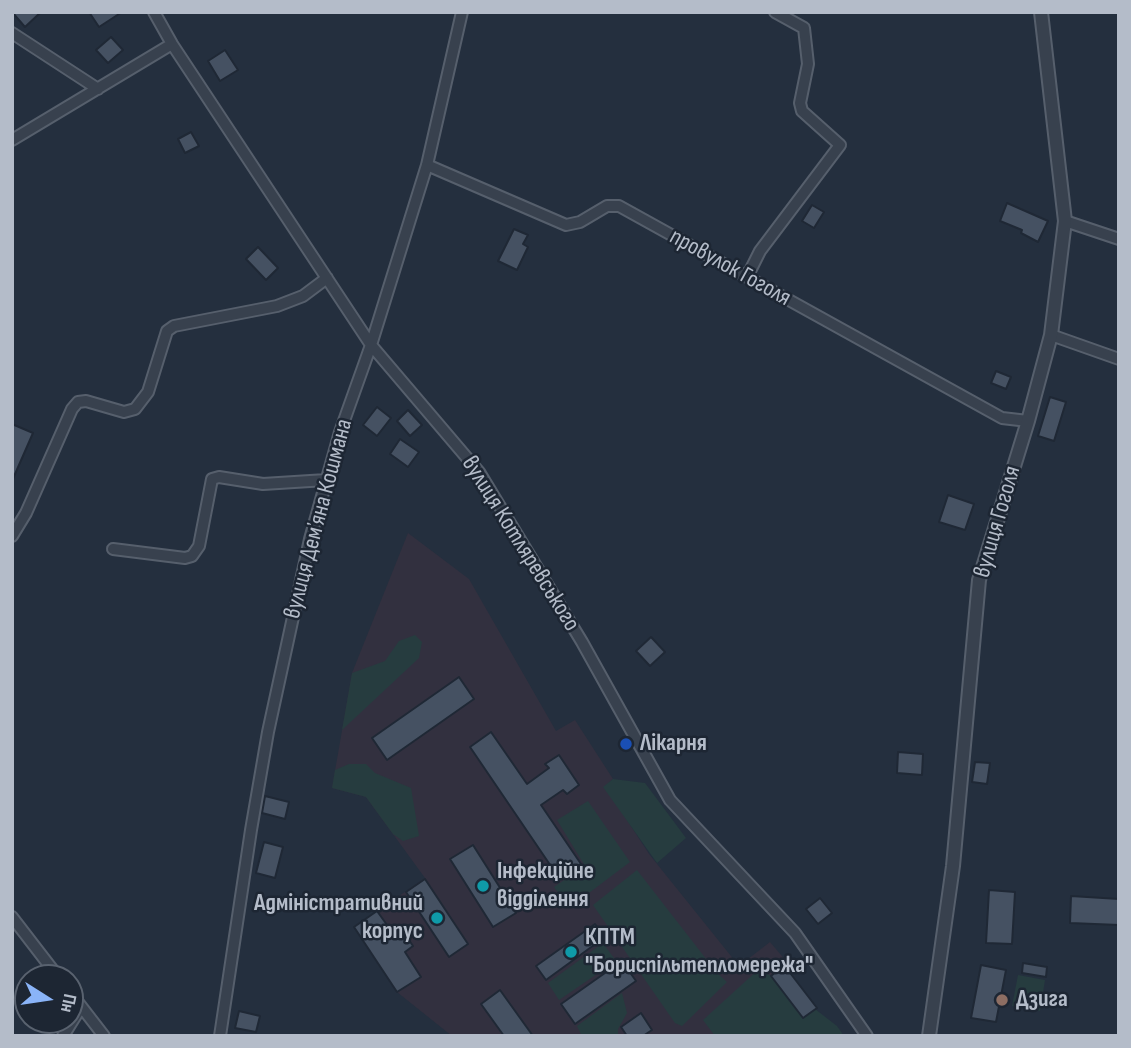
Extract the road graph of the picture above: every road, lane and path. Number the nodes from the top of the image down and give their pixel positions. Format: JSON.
{"nodes":[{"id":1,"x":154,"y":12,"type":"edge"},
{"id":2,"x":462,"y":12,"type":"edge"},
{"id":3,"x":775,"y":12,"type":"edge"},
{"id":4,"x":1041,"y":12,"type":"edge"},
{"id":5,"x":12,"y":33,"type":"edge"},
{"id":6,"x":172,"y":44,"type":"junction"},
{"id":7,"x":98,"y":89,"type":"junction"},
{"id":8,"x":12,"y":140,"type":"edge"},
{"id":9,"x":428,"y":165,"type":"junction"},
{"id":10,"x":1065,"y":221,"type":"junction"},
{"id":11,"x":1119,"y":239,"type":"edge"},
{"id":12,"x":747,"y":277,"type":"junction"},
{"id":13,"x":327,"y":278,"type":"junction"},
{"id":14,"x":1051,"y":335,"type":"junction"},
{"id":15,"x":371,"y":345,"type":"junction"},
{"id":16,"x":1119,"y":359,"type":"edge"},
{"id":17,"x":1028,"y":421,"type":"junction"},
{"id":18,"x":326,"y":480,"type":"junction"},
{"id":19,"x":12,"y":536,"type":"edge"},
{"id":20,"x":113,"y":550,"type":"dead end"},
{"id":21,"x":12,"y":917,"type":"edge"},
{"id":22,"x":48,"y":964,"type":"edge"},
{"id":23,"x":84,"y":1011,"type":"edge"},
{"id":24,"x":104,"y":1036,"type":"edge"},
{"id":25,"x":220,"y":1036,"type":"edge"},
{"id":26,"x":867,"y":1036,"type":"edge"},
{"id":27,"x":929,"y":1036,"type":"edge"}],
"edges":[{"from":1,"to":6,"type":"street","name":"вулиця Котляревського"},
{"from":2,"to":9,"type":"street","name":"вулиця Демʼяна Кошмана"},
{"from":3,"to":12,"type":"street"},
{"from":4,"to":10,"type":"street","name":"вулиця Гоголя"},
{"from":5,"to":7,"type":"street"},
{"from":6,"to":7,"type":"street"},
{"from":6,"to":13,"type":"street","name":"вулиця Котляревського"},
{"from":7,"to":8,"type":"street"},
{"from":9,"to":12,"type":"street","name":"провулок Гоголя"},
{"from":9,"to":15,"type":"street","name":"вулиця Демʼяна Кошмана"},
{"from":10,"to":11,"type":"street"},
{"from":10,"to":14,"type":"street","name":"вулиця Гоголя"},
{"from":12,"to":17,"type":"street","name":"провулок Гоголя"},
{"from":13,"to":15,"type":"street","name":"вулиця Котляревського"},
{"from":13,"to":19,"type":"street"},
{"from":14,"to":16,"type":"street"},
{"from":14,"to":17,"type":"street","name":"вулиця Гоголя"},
{"from":15,"to":18,"type":"street","name":"вулиця Демʼяна Кошмана"},
{"from":15,"to":26,"type":"street","name":"вулиця Котляревського"},
{"from":17,"to":27,"type":"street","name":"вулиця Гоголя"},
{"from":18,"to":20,"type":"street"},
{"from":18,"to":25,"type":"street","name":"вулиця Демʼяна Кошмана"},
{"from":21,"to":22,"type":"street"},
{"from":23,"to":24,"type":"street"}]}
